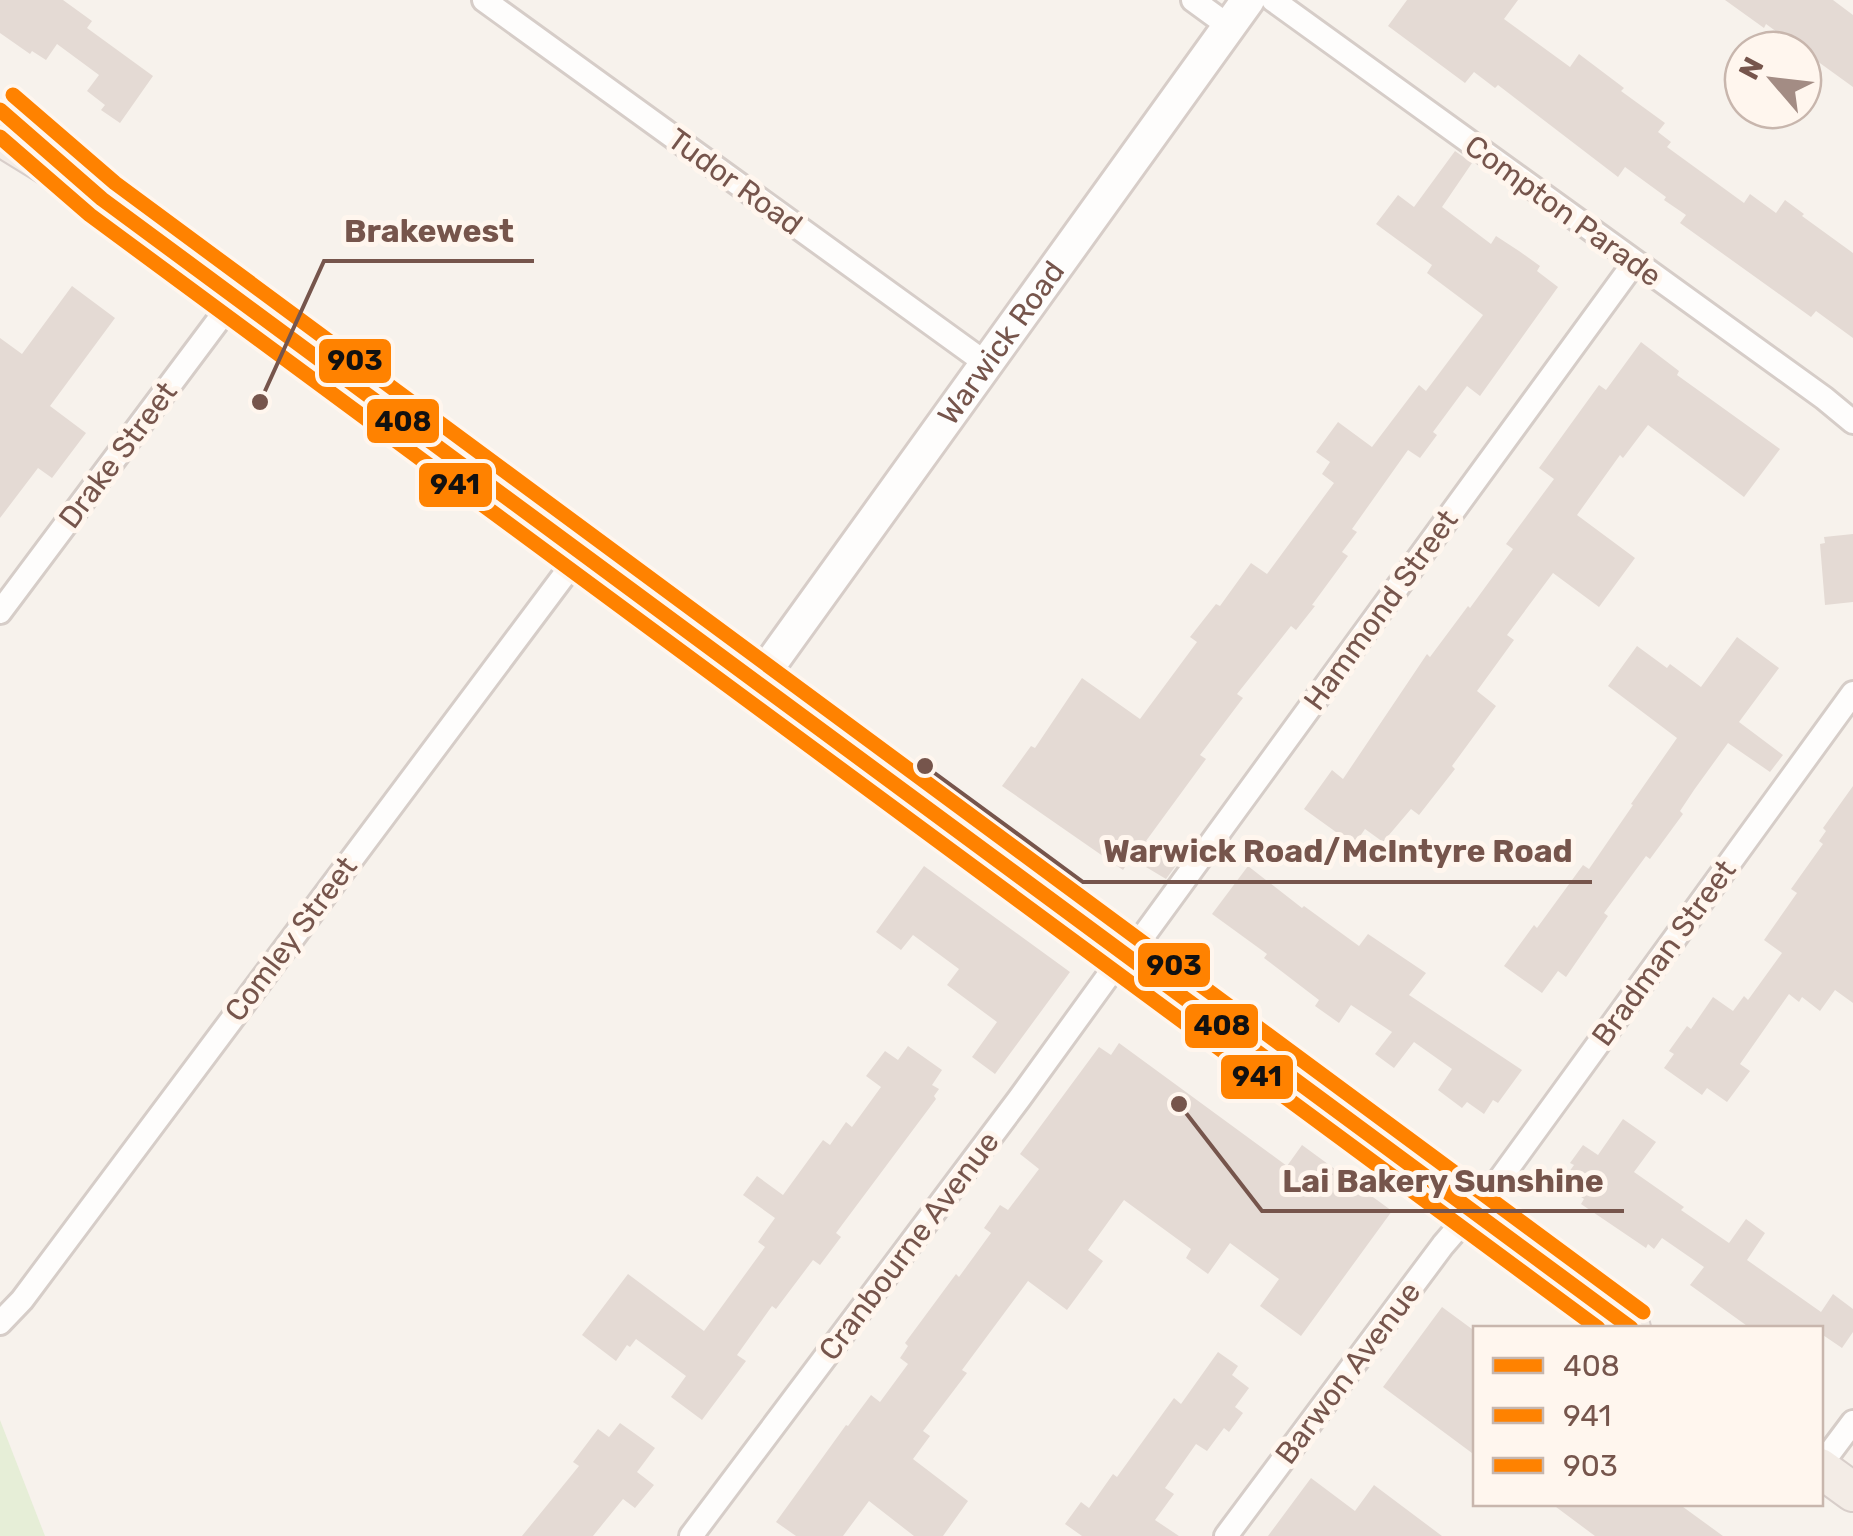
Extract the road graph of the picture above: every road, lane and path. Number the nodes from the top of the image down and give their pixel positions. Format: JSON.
{"nodes":[{"id":1,"x":484,"y":0,"type":"edge"},
{"id":2,"x":1192,"y":0,"type":"edge"},
{"id":3,"x":1273,"y":0,"type":"edge"},
{"id":4,"x":1239,"y":13,"type":"edge"},
{"id":5,"x":0,"y":110,"type":"edge"},
{"id":6,"x":0,"y":136,"type":"edge"},
{"id":7,"x":102,"y":199,"type":"junction"},
{"id":8,"x":1634,"y":262,"type":"junction"},
{"id":9,"x":235,"y":298,"type":"junction"},
{"id":10,"x":987,"y":364,"type":"junction"},
{"id":11,"x":1853,"y":422,"type":"edge"},
{"id":12,"x":580,"y":554,"type":"junction"},
{"id":13,"x":0,"y":612,"type":"edge"},
{"id":14,"x":756,"y":684,"type":"junction"},
{"id":15,"x":1853,"y":693,"type":"edge"},
{"id":16,"x":1126,"y":955,"type":"junction"},
{"id":17,"x":1472,"y":1211,"type":"junction"},
{"id":18,"x":0,"y":1323,"type":"edge"},
{"id":19,"x":1628,"y":1326,"type":"edge"},
{"id":20,"x":1853,"y":1422,"type":"edge"},
{"id":21,"x":1823,"y":1463,"type":"edge"},
{"id":22,"x":1823,"y":1469,"type":"edge"},
{"id":23,"x":1853,"y":1492,"type":"edge"},
{"id":24,"x":691,"y":1536,"type":"edge"},
{"id":25,"x":1226,"y":1536,"type":"edge"}],
"edges":[{"from":1,"to":10,"type":"street","name":"Tudor Road"},
{"from":2,"to":4,"type":"street"},
{"from":3,"to":8,"type":"street","name":"Compton Parade"},
{"from":4,"to":10,"type":"street","name":"Warwick Road"},
{"from":5,"to":7,"type":"main road"},
{"from":6,"to":7,"type":"main road"},
{"from":7,"to":9,"type":"main road"},
{"from":8,"to":11,"type":"street","name":"Compton Parade"},
{"from":8,"to":16,"type":"street","name":"Hammond Street"},
{"from":9,"to":12,"type":"main road"},
{"from":9,"to":13,"type":"street","name":"Drake Street"},
{"from":10,"to":14,"type":"street","name":"Warwick Road"},
{"from":12,"to":14,"type":"main road"},
{"from":12,"to":18,"type":"street","name":"Comley Street"},
{"from":14,"to":16,"type":"main road"},
{"from":15,"to":17,"type":"street","name":"Bradman Street"},
{"from":16,"to":17,"type":"main road"},
{"from":16,"to":24,"type":"street","name":"Cranbourne Avenue"},
{"from":17,"to":19,"type":"main road"},
{"from":17,"to":25,"type":"street","name":"Barwon Avenue"},
{"from":20,"to":21,"type":"street"},
{"from":22,"to":23,"type":"main road"}]}
